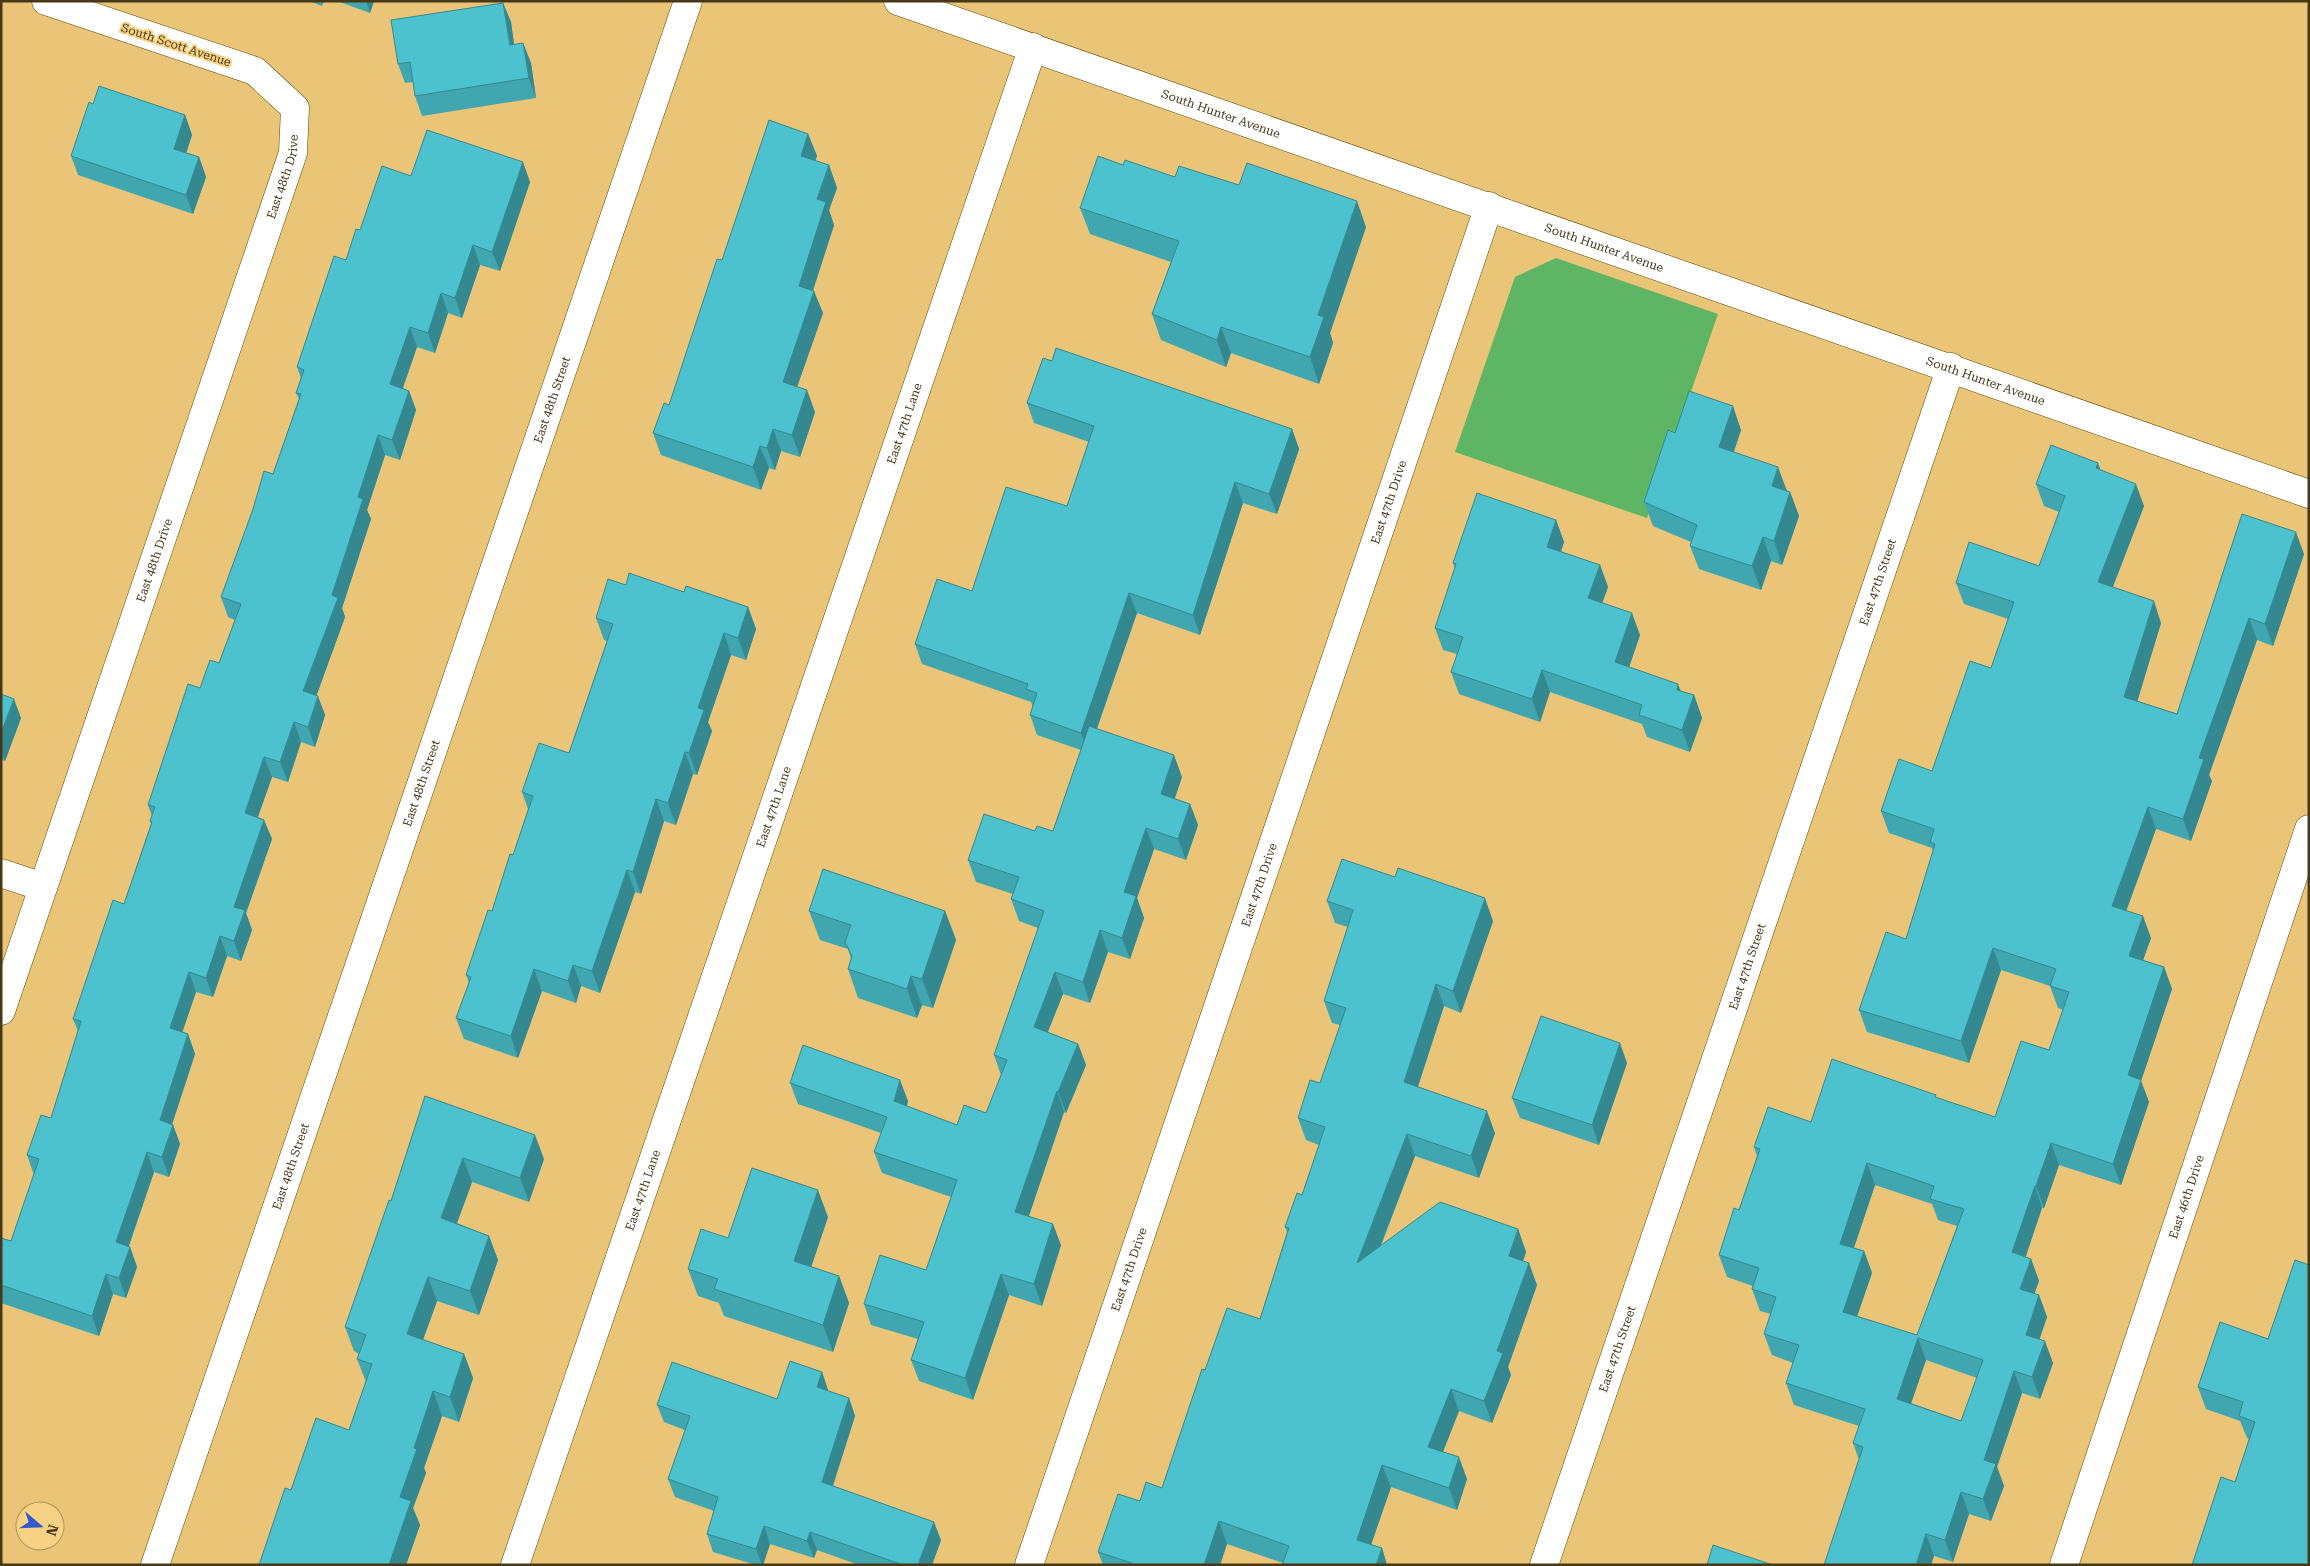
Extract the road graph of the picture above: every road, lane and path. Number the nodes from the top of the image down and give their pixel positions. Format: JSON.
{"nodes":[{"id":1,"x":46,"y":1,"type":"edge"},
{"id":2,"x":688,"y":1,"type":"edge"},
{"id":3,"x":898,"y":1,"type":"edge"},
{"id":4,"x":1033,"y":48,"type":"junction"},
{"id":5,"x":296,"y":108,"type":"joint"},
{"id":6,"x":1489,"y":206,"type":"junction"},
{"id":7,"x":1952,"y":367,"type":"junction"},
{"id":8,"x":2309,"y":494,"type":"edge"},
{"id":9,"x":2309,"y":829,"type":"edge"},
{"id":10,"x":1,"y":873,"type":"edge"},
{"id":11,"x":43,"y":887,"type":"junction"},
{"id":12,"x":1,"y":1011,"type":"edge"},
{"id":13,"x":155,"y":1565,"type":"edge"},
{"id":14,"x":515,"y":1565,"type":"edge"},
{"id":15,"x":1029,"y":1565,"type":"edge"},
{"id":16,"x":1544,"y":1565,"type":"edge"},
{"id":17,"x":2064,"y":1565,"type":"edge"}],
"edges":[{"from":1,"to":5,"type":"street","name":"South Scott Avenue"},
{"from":2,"to":13,"type":"street","name":"East 48th Street"},
{"from":3,"to":4,"type":"street","name":"South Hunter Avenue"},
{"from":4,"to":6,"type":"street","name":"South Hunter Avenue"},
{"from":4,"to":14,"type":"street","name":"East 47th Lane"},
{"from":5,"to":11,"type":"street","name":"East 48th Drive"},
{"from":6,"to":7,"type":"street","name":"South Hunter Avenue"},
{"from":6,"to":15,"type":"street","name":"East 47th Drive"},
{"from":7,"to":8,"type":"street","name":"South Hunter Avenue"},
{"from":7,"to":16,"type":"street","name":"East 47th Street"},
{"from":9,"to":17,"type":"street","name":"East 46th Drive"},
{"from":10,"to":11,"type":"street"},
{"from":11,"to":12,"type":"street","name":"East 48th Drive"}]}
